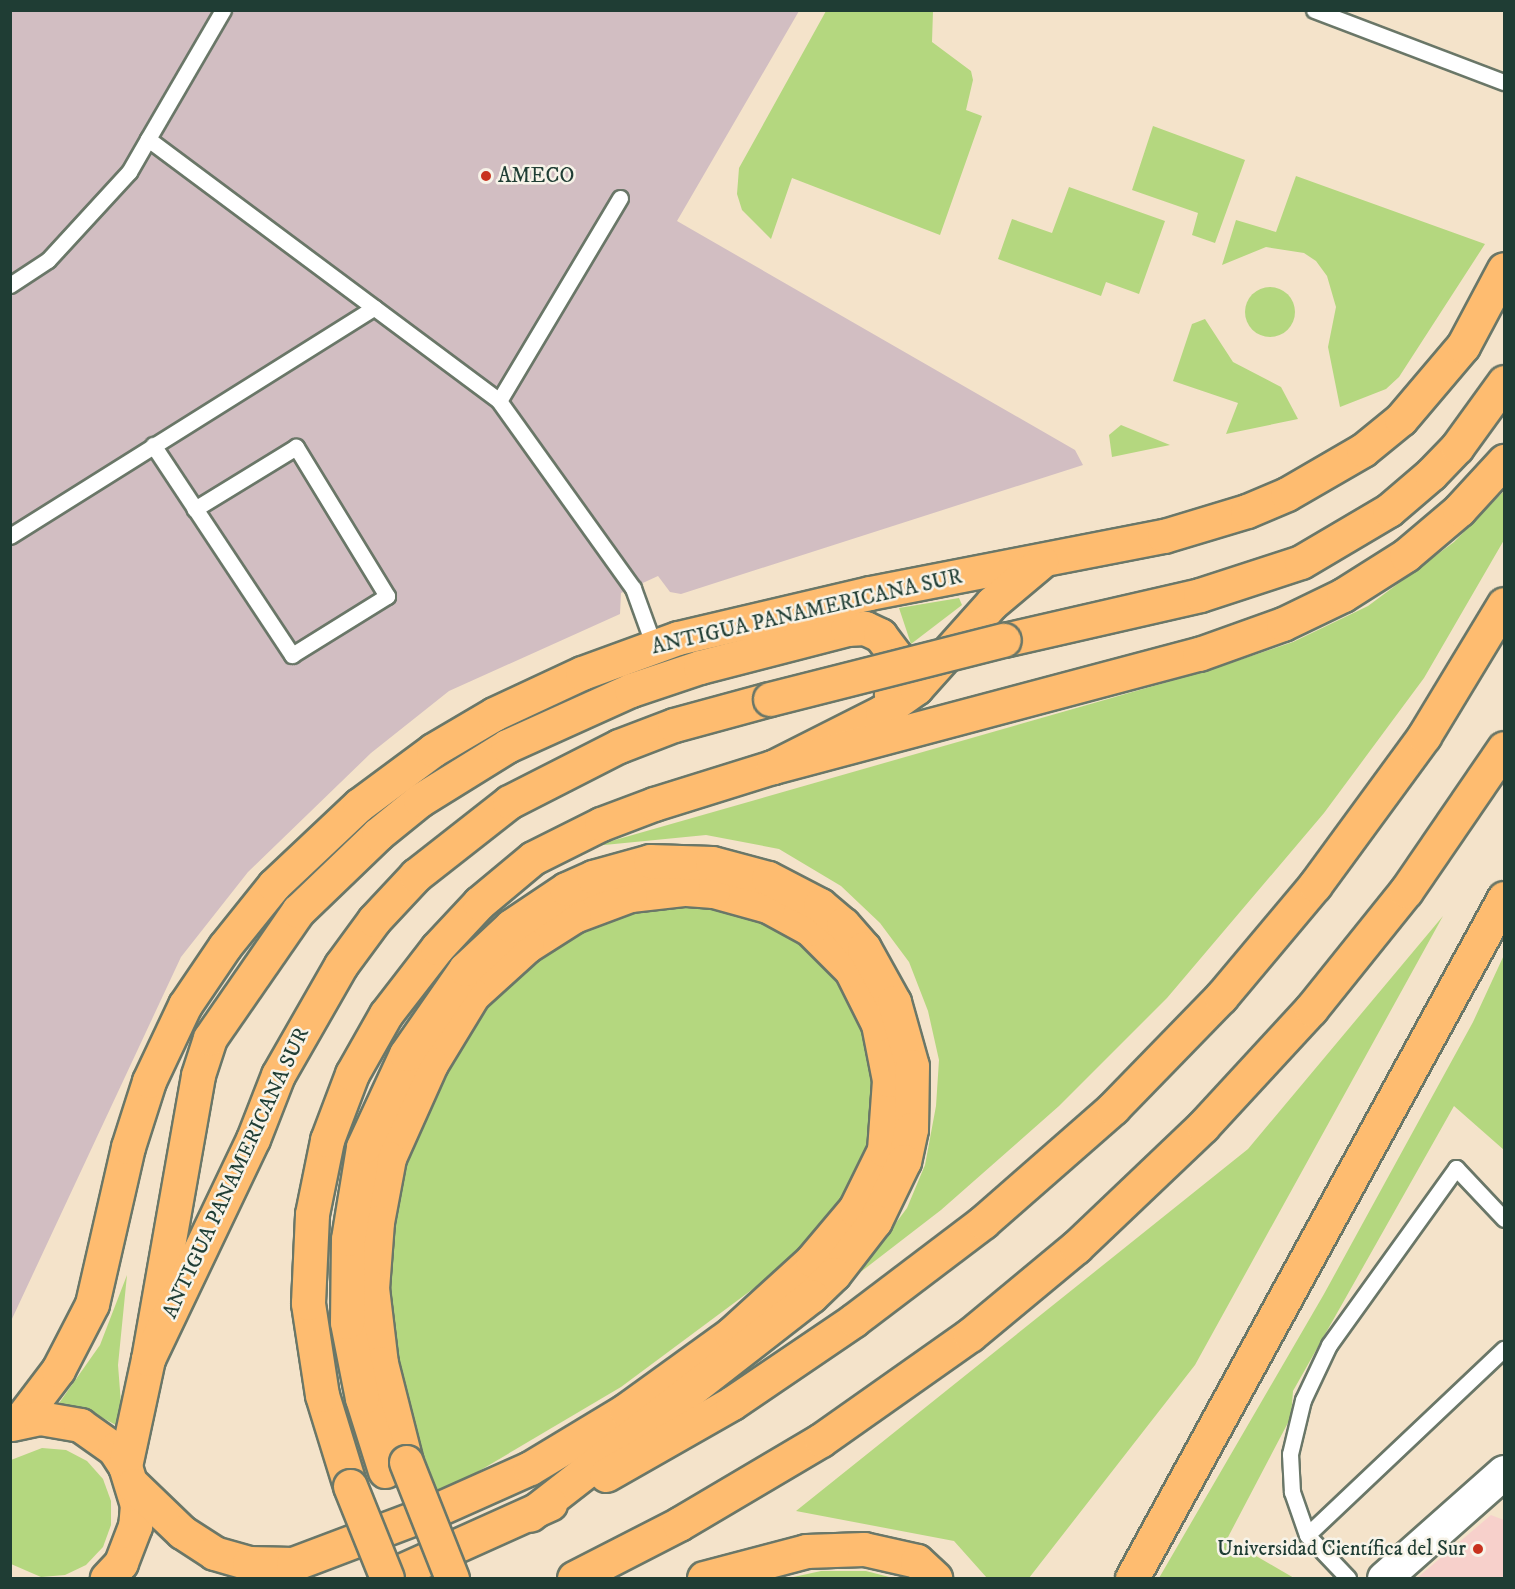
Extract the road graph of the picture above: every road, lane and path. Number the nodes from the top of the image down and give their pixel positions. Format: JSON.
{"nodes":[{"id":1,"x":223,"y":10,"type":"edge"},
{"id":2,"x":1314,"y":10,"type":"edge"},
{"id":3,"x":1504,"y":82,"type":"edge"},
{"id":4,"x":148,"y":139,"type":"junction"},
{"id":5,"x":620,"y":198,"type":"dead end"},
{"id":6,"x":1504,"y":269,"type":"edge"},
{"id":7,"x":10,"y":285,"type":"edge"},
{"id":8,"x":374,"y":308,"type":"junction"},
{"id":9,"x":1504,"y":381,"type":"edge"},
{"id":10,"x":499,"y":401,"type":"junction"},
{"id":11,"x":153,"y":445,"type":"junction"},
{"id":12,"x":1504,"y":461,"type":"edge"},
{"id":13,"x":195,"y":509,"type":"junction"},
{"id":14,"x":10,"y":536,"type":"edge"},
{"id":15,"x":1045,"y":559,"type":"junction"},
{"id":16,"x":1504,"y":604,"type":"edge"},
{"id":17,"x":654,"y":646,"type":"junction"},
{"id":18,"x":882,"y":712,"type":"junction"},
{"id":19,"x":1504,"y":748,"type":"edge"},
{"id":20,"x":773,"y":767,"type":"junction"},
{"id":21,"x":1504,"y":898,"type":"edge"},
{"id":22,"x":1504,"y":1219,"type":"edge"},
{"id":23,"x":1504,"y":1349,"type":"edge"},
{"id":24,"x":148,"y":1359,"type":"junction"},
{"id":25,"x":15,"y":1422,"type":"edge"},
{"id":26,"x":395,"y":1467,"type":"junction"},
{"id":27,"x":1504,"y":1472,"type":"edge"},
{"id":28,"x":129,"y":1475,"type":"junction"},
{"id":29,"x":530,"y":1515,"type":"junction"},
{"id":30,"x":1307,"y":1535,"type":"junction"},
{"id":31,"x":107,"y":1578,"type":"edge"},
{"id":32,"x":386,"y":1578,"type":"edge"},
{"id":33,"x":428,"y":1578,"type":"edge"},
{"id":34,"x":452,"y":1578,"type":"edge"},
{"id":35,"x":574,"y":1578,"type":"edge"},
{"id":36,"x":704,"y":1578,"type":"edge"},
{"id":37,"x":934,"y":1578,"type":"edge"},
{"id":38,"x":1132,"y":1578,"type":"edge"},
{"id":39,"x":1348,"y":1578,"type":"edge"},
{"id":40,"x":1384,"y":1578,"type":"edge"}],
"edges":[{"from":1,"to":4,"type":"lane"},
{"from":2,"to":3,"type":"lane"},
{"from":4,"to":7,"type":"lane"},
{"from":4,"to":8,"type":"lane"},
{"from":5,"to":10,"type":"lane"},
{"from":6,"to":15,"type":"main road","name":"ANTIGUA PANAMERICANA SUR"},
{"from":8,"to":10,"type":"lane"},
{"from":8,"to":11,"type":"lane"},
{"from":9,"to":24,"type":"main road","name":"ANTIGUA PANAMERICANA SUR","bridge":true},
{"from":10,"to":17,"type":"lane"},
{"from":11,"to":13,"type":"lane"},
{"from":11,"to":14,"type":"lane"},
{"from":12,"to":20,"type":"main road"},
{"from":13,"to":13,"type":"lane"},
{"from":15,"to":17,"type":"main road","name":"ANTIGUA PANAMERICANA SUR"},
{"from":15,"to":18,"type":"main road"},
{"from":16,"to":29,"type":"main road"},
{"from":17,"to":25,"type":"main road","name":"ANTIGUA PANAMERICANA SUR"},
{"from":18,"to":20,"type":"main road"},
{"from":18,"to":24,"type":"main road"},
{"from":19,"to":35,"type":"main road"},
{"from":20,"to":32,"type":"main road","bridge":true},
{"from":21,"to":38,"type":"main road"},
{"from":22,"to":30,"type":"lane"},
{"from":23,"to":30,"type":"lane"},
{"from":24,"to":28,"type":"main road","name":"ANTIGUA PANAMERICANA SUR"},
{"from":25,"to":28,"type":"main road"},
{"from":26,"to":28,"type":"main road"},
{"from":26,"to":29,"type":"main road"},
{"from":26,"to":33,"type":"main road"},
{"from":26,"to":34,"type":"main road","bridge":true},
{"from":27,"to":40,"type":"street"},
{"from":28,"to":31,"type":"main road","name":"ANTIGUA PANAMERICANA SUR"},
{"from":29,"to":32,"type":"main road"},
{"from":30,"to":39,"type":"lane"},
{"from":36,"to":37,"type":"main road"}]}
